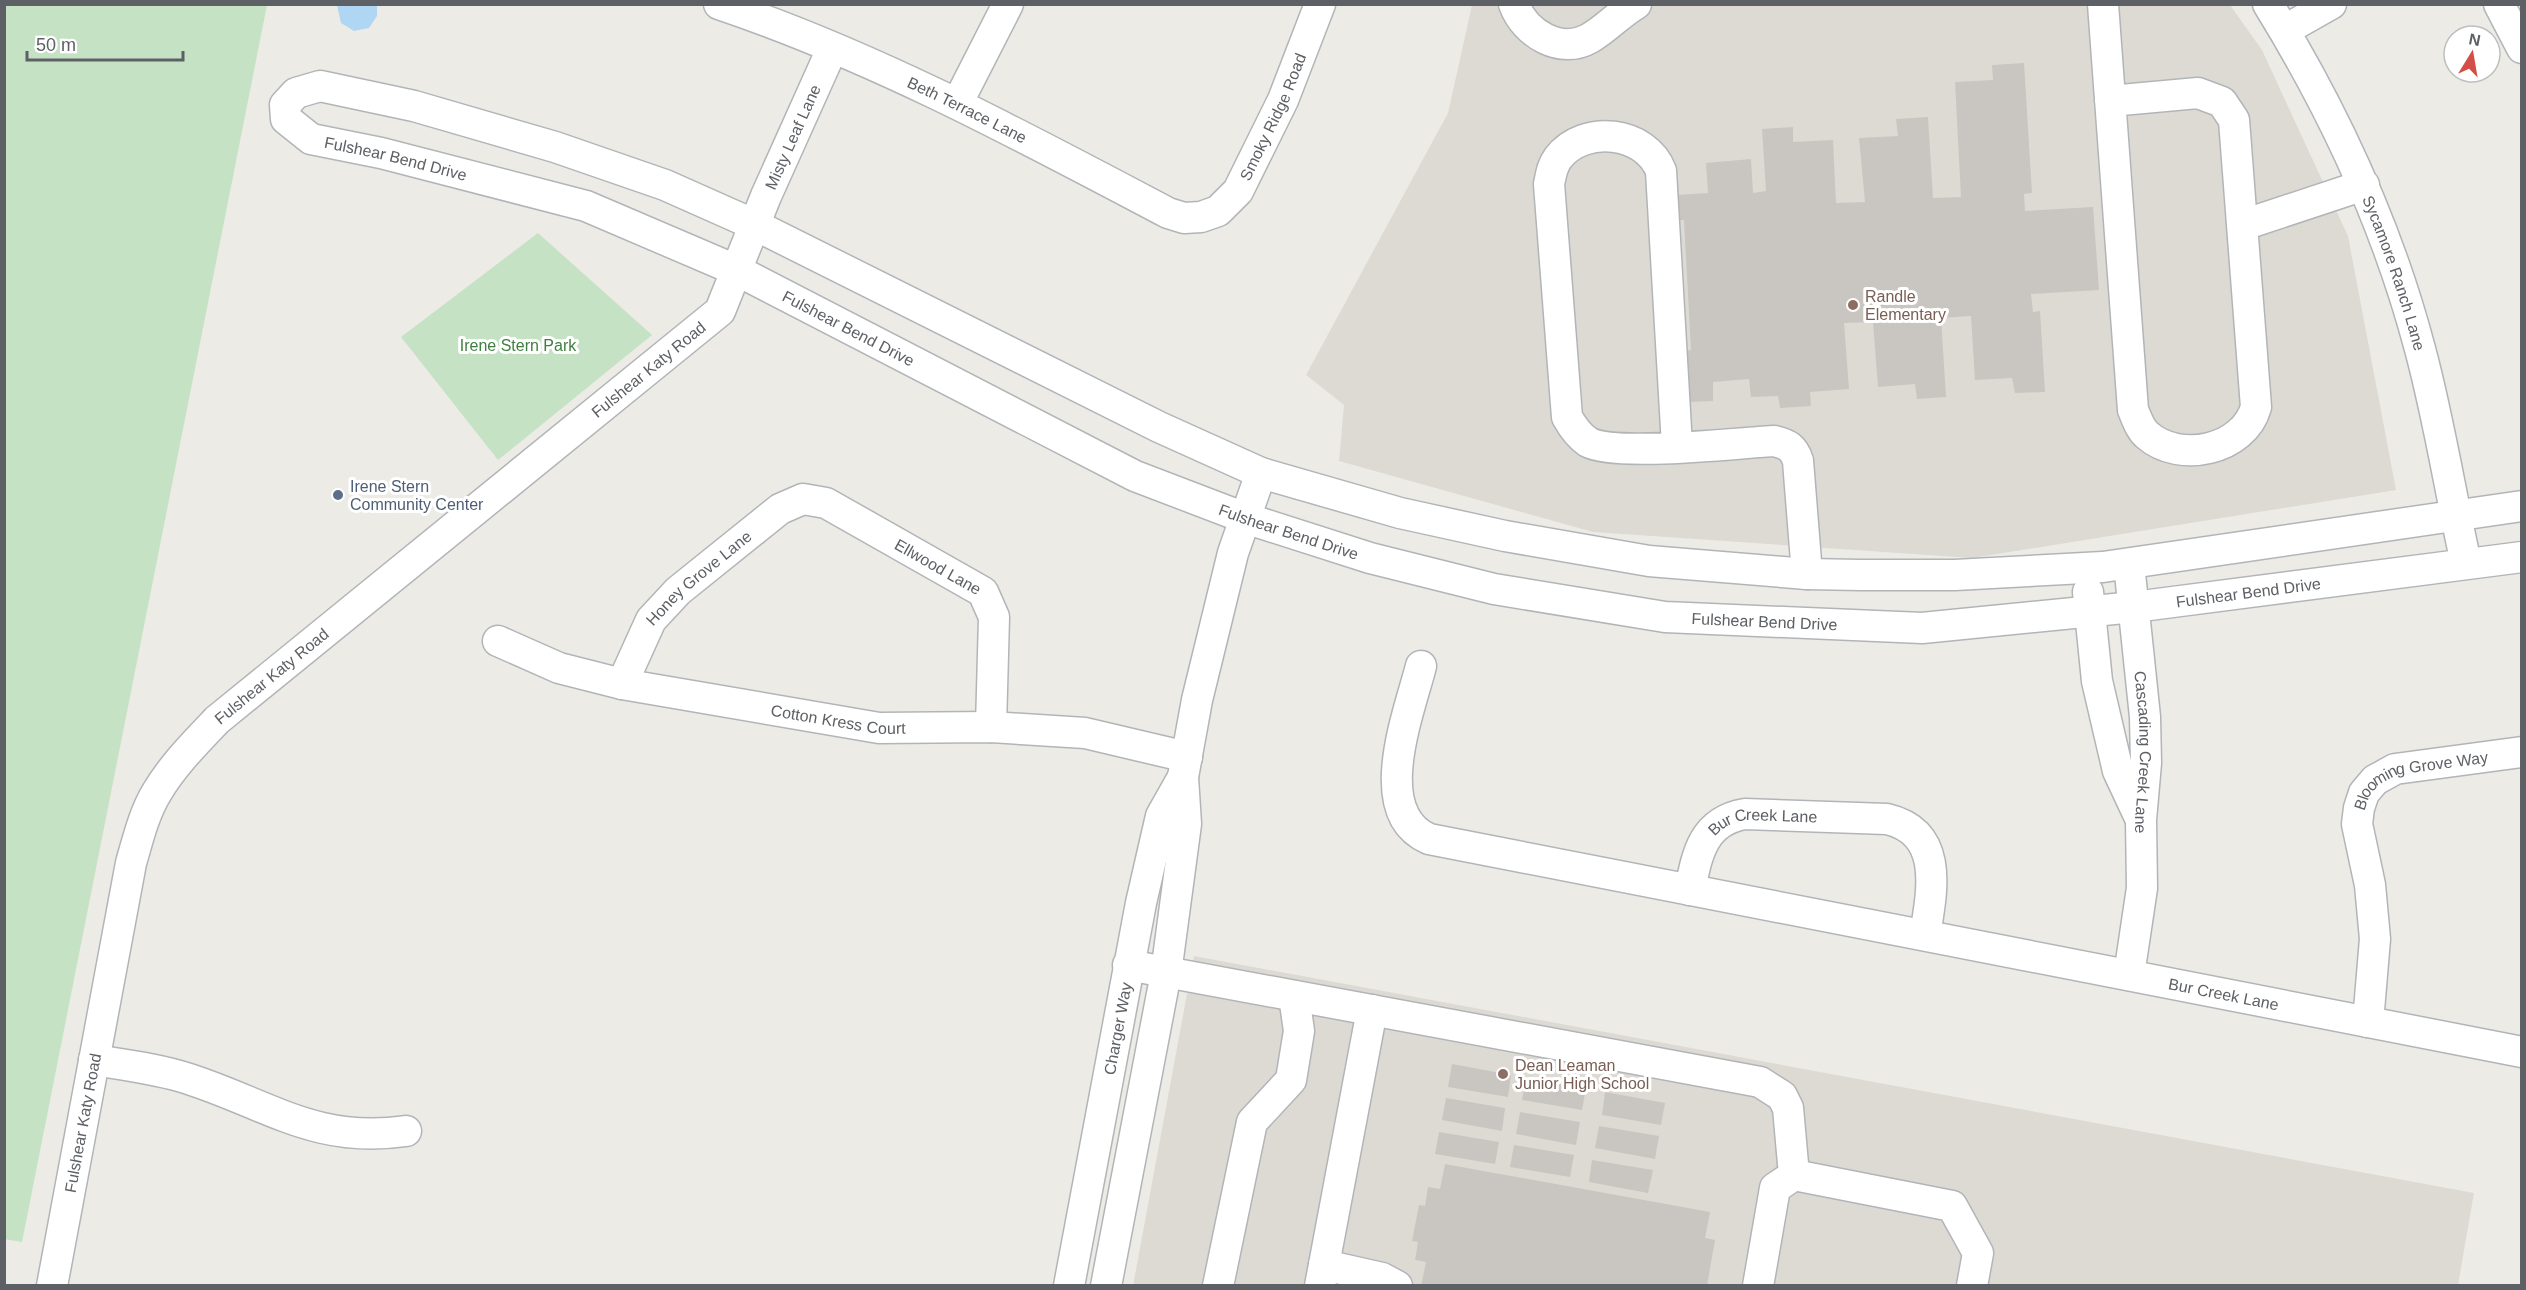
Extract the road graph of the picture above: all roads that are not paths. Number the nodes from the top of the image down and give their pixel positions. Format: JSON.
{"nodes":[{"id":1,"x":719,"y":4,"type":"edge"},
{"id":2,"x":1008,"y":4,"type":"edge"},
{"id":3,"x":1320,"y":4,"type":"edge"},
{"id":4,"x":1514,"y":4,"type":"edge"},
{"id":5,"x":1636,"y":4,"type":"edge"},
{"id":6,"x":2103,"y":4,"type":"edge"},
{"id":7,"x":2268,"y":4,"type":"edge"},
{"id":8,"x":2331,"y":4,"type":"edge"},
{"id":9,"x":2499,"y":4,"type":"edge"},
{"id":10,"x":2285,"y":30,"type":"junction"},
{"id":11,"x":2520,"y":39,"type":"edge"},
{"id":12,"x":832,"y":49,"type":"junction"},
{"id":13,"x":2110,"y":101,"type":"junction"},
{"id":14,"x":958,"y":102,"type":"junction"},
{"id":15,"x":2364,"y":185,"type":"junction"},
{"id":16,"x":1210,"y":215,"type":"joint"},
{"id":17,"x":755,"y":225,"type":"junction"},
{"id":18,"x":2243,"y":225,"type":"junction"},
{"id":19,"x":738,"y":271,"type":"junction"},
{"id":20,"x":1677,"y":446,"type":"junction"},
{"id":21,"x":1261,"y":473,"type":"junction"},
{"id":22,"x":803,"y":500,"type":"joint"},
{"id":23,"x":2522,"y":506,"type":"edge"},
{"id":24,"x":2455,"y":515,"type":"junction"},
{"id":25,"x":1245,"y":518,"type":"junction"},
{"id":26,"x":2522,"y":556,"type":"edge"},
{"id":27,"x":2466,"y":563,"type":"junction"},
{"id":28,"x":2129,"y":564,"type":"junction"},
{"id":29,"x":2085,"y":568,"type":"junction"},
{"id":30,"x":1807,"y":574,"type":"junction"},
{"id":31,"x":2134,"y":608,"type":"junction"},
{"id":32,"x":2090,"y":612,"type":"junction"},
{"id":33,"x":498,"y":642,"type":"dead end"},
{"id":34,"x":1421,"y":666,"type":"dead end"},
{"id":35,"x":622,"y":684,"type":"junction"},
{"id":36,"x":991,"y":728,"type":"junction"},
{"id":37,"x":2522,"y":752,"type":"edge"},
{"id":38,"x":1185,"y":767,"type":"junction"},
{"id":39,"x":2141,"y":820,"type":"junction"},
{"id":40,"x":1690,"y":890,"type":"junction"},
{"id":41,"x":1925,"y":935,"type":"junction"},
{"id":42,"x":1128,"y":965,"type":"junction"},
{"id":43,"x":1166,"y":973,"type":"junction"},
{"id":44,"x":2129,"y":975,"type":"junction"},
{"id":45,"x":1294,"y":996,"type":"junction"},
{"id":46,"x":1372,"y":1010,"type":"junction"},
{"id":47,"x":2368,"y":1022,"type":"junction"},
{"id":48,"x":2522,"y":1052,"type":"edge"},
{"id":49,"x":94,"y":1060,"type":"junction"},
{"id":50,"x":406,"y":1131,"type":"dead end"},
{"id":51,"x":1794,"y":1174,"type":"junction"},
{"id":52,"x":1322,"y":1275,"type":"edge"},
{"id":53,"x":52,"y":1286,"type":"edge"},
{"id":54,"x":1069,"y":1286,"type":"edge"},
{"id":55,"x":1106,"y":1286,"type":"edge"},
{"id":56,"x":1218,"y":1286,"type":"edge"},
{"id":57,"x":1397,"y":1286,"type":"edge"},
{"id":58,"x":1758,"y":1286,"type":"edge"},
{"id":59,"x":1972,"y":1286,"type":"edge"}],
"edges":[{"from":1,"to":12,"type":"street","name":"Beth Terrace Lane"},
{"from":2,"to":14,"type":"street"},
{"from":3,"to":16,"type":"street","name":"Smoky Ridge Road"},
{"from":4,"to":5,"type":"street"},
{"from":6,"to":13,"type":"street"},
{"from":7,"to":10,"type":"street","name":"Sycamore Ranch Lane"},
{"from":8,"to":10,"type":"street"},
{"from":9,"to":11,"type":"street"},
{"from":10,"to":15,"type":"street","name":"Sycamore Ranch Lane"},
{"from":12,"to":14,"type":"street","name":"Beth Terrace Lane"},
{"from":12,"to":17,"type":"street","name":"Misty Leaf Lane"},
{"from":13,"to":18,"type":"street"},
{"from":13,"to":18,"type":"street"},
{"from":14,"to":16,"type":"street","name":"Beth Terrace Lane"},
{"from":15,"to":18,"type":"street"},
{"from":15,"to":24,"type":"street","name":"Sycamore Ranch Lane"},
{"from":17,"to":19,"type":"street","name":"Fulshear Katy Road"},
{"from":17,"to":19,"type":"street","name":"Fulshear Bend Drive"},
{"from":17,"to":21,"type":"street","name":"Fulshear Bend Drive"},
{"from":19,"to":25,"type":"street","name":"Fulshear Bend Drive"},
{"from":19,"to":49,"type":"street","name":"Fulshear Katy Road"},
{"from":20,"to":20,"type":"street"},
{"from":20,"to":30,"type":"street"},
{"from":21,"to":25,"type":"street","name":"Charger Way"},
{"from":21,"to":30,"type":"street","name":"Fulshear Bend Drive"},
{"from":22,"to":35,"type":"street","name":"Honey Grove Lane"},
{"from":22,"to":36,"type":"street","name":"Ellwood Lane"},
{"from":23,"to":24,"type":"street","name":"Fulshear Bend Drive"},
{"from":24,"to":27,"type":"street","name":"Sycamore Ranch Lane"},
{"from":24,"to":28,"type":"street","name":"Fulshear Bend Drive"},
{"from":25,"to":32,"type":"street","name":"Fulshear Bend Drive"},
{"from":25,"to":38,"type":"street","name":"Charger Way"},
{"from":26,"to":27,"type":"street","name":"Fulshear Bend Drive"},
{"from":27,"to":31,"type":"street","name":"Fulshear Bend Drive"},
{"from":28,"to":29,"type":"street","name":"Fulshear Bend Drive"},
{"from":28,"to":31,"type":"street","name":"Cascading Creek Lane"},
{"from":29,"to":30,"type":"street","name":"Fulshear Bend Drive"},
{"from":29,"to":32,"type":"street"},
{"from":31,"to":32,"type":"street","name":"Fulshear Bend Drive"},
{"from":31,"to":39,"type":"street","name":"Cascading Creek Lane"},
{"from":32,"to":39,"type":"street"},
{"from":33,"to":35,"type":"street","name":"Cotton Kress Court"},
{"from":34,"to":40,"type":"street","name":"Bur Creek Lane"},
{"from":35,"to":36,"type":"street","name":"Cotton Kress Court"},
{"from":36,"to":38,"type":"street","name":"Cotton Kress Court"},
{"from":37,"to":47,"type":"street","name":"Blooming Grove Way"},
{"from":38,"to":42,"type":"street","name":"Charger Way"},
{"from":38,"to":43,"type":"street","name":"Charger Way"},
{"from":39,"to":44,"type":"street","name":"Cascading Creek Lane"},
{"from":40,"to":41,"type":"street","name":"Bur Creek Lane"},
{"from":40,"to":41,"type":"street","name":"Bur Creek Lane"},
{"from":41,"to":44,"type":"street","name":"Bur Creek Lane"},
{"from":42,"to":43,"type":"street"},
{"from":42,"to":54,"type":"street","name":"Charger Way"},
{"from":43,"to":45,"type":"street"},
{"from":43,"to":55,"type":"street","name":"Charger Way"},
{"from":44,"to":47,"type":"street","name":"Bur Creek Lane"},
{"from":45,"to":46,"type":"street"},
{"from":45,"to":56,"type":"street"},
{"from":46,"to":51,"type":"street"},
{"from":46,"to":52,"type":"street"},
{"from":47,"to":48,"type":"street","name":"Bur Creek Lane"},
{"from":49,"to":50,"type":"street"},
{"from":49,"to":53,"type":"street","name":"Fulshear Katy Road"},
{"from":51,"to":58,"type":"street"},
{"from":51,"to":59,"type":"street"},
{"from":52,"to":57,"type":"street"}]}
